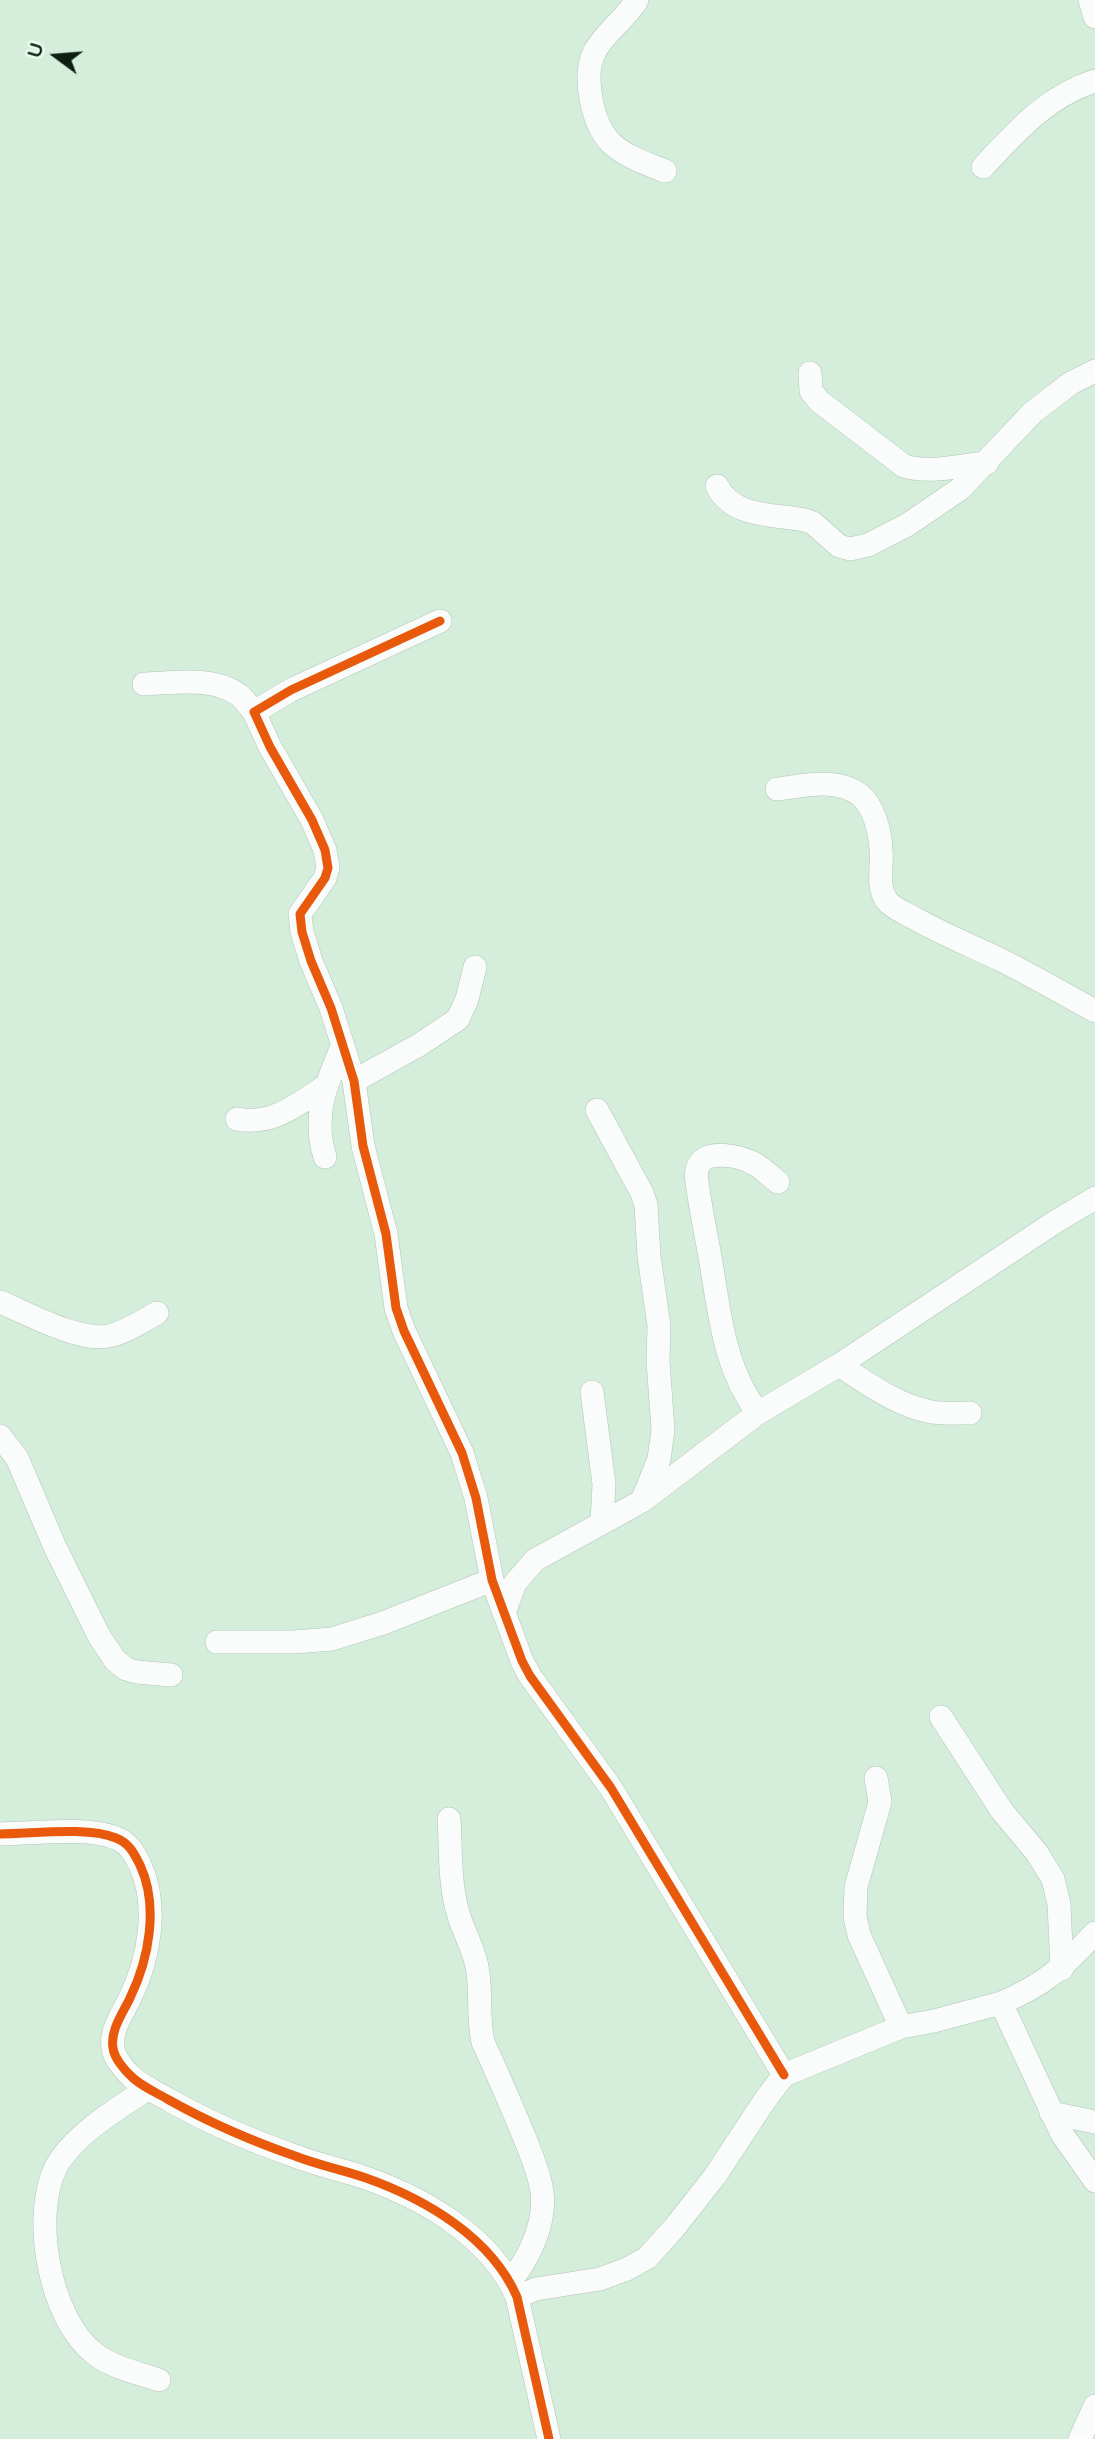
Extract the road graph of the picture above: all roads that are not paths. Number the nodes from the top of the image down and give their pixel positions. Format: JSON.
{"nodes":[{"id":1,"x":637,"y":0,"type":"edge"},
{"id":2,"x":1090,"y":0,"type":"edge"},
{"id":3,"x":1095,"y":17,"type":"edge"},
{"id":4,"x":1095,"y":81,"type":"edge"},
{"id":5,"x":983,"y":167,"type":"dead end"},
{"id":6,"x":665,"y":172,"type":"dead end"},
{"id":7,"x":1095,"y":371,"type":"edge"},
{"id":8,"x":810,"y":373,"type":"dead end"},
{"id":9,"x":986,"y":463,"type":"junction"},
{"id":10,"x":717,"y":486,"type":"dead end"},
{"id":11,"x":440,"y":621,"type":"dead end"},
{"id":12,"x":144,"y":684,"type":"dead end"},
{"id":13,"x":254,"y":712,"type":"junction"},
{"id":14,"x":777,"y":789,"type":"dead end"},
{"id":15,"x":475,"y":967,"type":"dead end"},
{"id":16,"x":1095,"y":1011,"type":"edge"},
{"id":17,"x":342,"y":1047,"type":"junction"},
{"id":18,"x":354,"y":1081,"type":"junction"},
{"id":19,"x":327,"y":1085,"type":"junction"},
{"id":20,"x":597,"y":1110,"type":"dead end"},
{"id":21,"x":237,"y":1119,"type":"dead end"},
{"id":22,"x":325,"y":1157,"type":"dead end"},
{"id":23,"x":778,"y":1182,"type":"dead end"},
{"id":24,"x":1095,"y":1198,"type":"edge"},
{"id":25,"x":0,"y":1302,"type":"edge"},
{"id":26,"x":157,"y":1313,"type":"dead end"},
{"id":27,"x":839,"y":1365,"type":"junction"},
{"id":28,"x":592,"y":1392,"type":"dead end"},
{"id":29,"x":758,"y":1413,"type":"junction"},
{"id":30,"x":970,"y":1413,"type":"dead end"},
{"id":31,"x":0,"y":1436,"type":"edge"},
{"id":32,"x":642,"y":1501,"type":"junction"},
{"id":33,"x":602,"y":1523,"type":"junction"},
{"id":34,"x":492,"y":1580,"type":"junction"},
{"id":35,"x":504,"y":1613,"type":"junction"},
{"id":36,"x":217,"y":1642,"type":"dead end"},
{"id":37,"x":171,"y":1675,"type":"dead end"},
{"id":38,"x":941,"y":1717,"type":"dead end"},
{"id":39,"x":876,"y":1779,"type":"dead end"},
{"id":40,"x":449,"y":1819,"type":"dead end"},
{"id":41,"x":0,"y":1835,"type":"edge"},
{"id":42,"x":1095,"y":1933,"type":"edge"},
{"id":43,"x":1062,"y":1969,"type":"junction"},
{"id":44,"x":1001,"y":2003,"type":"junction"},
{"id":45,"x":901,"y":2028,"type":"junction"},
{"id":46,"x":784,"y":2075,"type":"junction"},
{"id":47,"x":149,"y":2088,"type":"junction"},
{"id":48,"x":1051,"y":2113,"type":"junction"},
{"id":49,"x":1095,"y":2122,"type":"edge"},
{"id":50,"x":1095,"y":2181,"type":"edge"},
{"id":51,"x":513,"y":2289,"type":"junction"},
{"id":52,"x":159,"y":2381,"type":"dead end"},
{"id":53,"x":1095,"y":2406,"type":"edge"},
{"id":54,"x":549,"y":2439,"type":"edge"},
{"id":55,"x":1080,"y":2439,"type":"edge"}],
"edges":[{"from":1,"to":6,"type":"street"},
{"from":2,"to":3,"type":"street"},
{"from":4,"to":5,"type":"street"},
{"from":7,"to":9,"type":"street"},
{"from":8,"to":9,"type":"street"},
{"from":9,"to":10,"type":"street"},
{"from":11,"to":13,"type":"street"},
{"from":12,"to":13,"type":"street"},
{"from":13,"to":17,"type":"street"},
{"from":14,"to":16,"type":"street"},
{"from":15,"to":18,"type":"street"},
{"from":17,"to":18,"type":"street"},
{"from":17,"to":19,"type":"street"},
{"from":18,"to":34,"type":"street"},
{"from":19,"to":21,"type":"street"},
{"from":19,"to":22,"type":"street"},
{"from":20,"to":32,"type":"street"},
{"from":23,"to":29,"type":"street"},
{"from":24,"to":27,"type":"street"},
{"from":25,"to":26,"type":"street"},
{"from":27,"to":29,"type":"street"},
{"from":27,"to":30,"type":"street"},
{"from":28,"to":33,"type":"street"},
{"from":29,"to":32,"type":"street"},
{"from":31,"to":37,"type":"street"},
{"from":32,"to":33,"type":"street"},
{"from":33,"to":35,"type":"street"},
{"from":34,"to":35,"type":"street"},
{"from":34,"to":36,"type":"street"},
{"from":35,"to":46,"type":"street"},
{"from":38,"to":43,"type":"street"},
{"from":39,"to":45,"type":"street"},
{"from":40,"to":51,"type":"street"},
{"from":41,"to":47,"type":"street"},
{"from":42,"to":43,"type":"street"},
{"from":43,"to":44,"type":"street"},
{"from":44,"to":45,"type":"street"},
{"from":44,"to":48,"type":"street"},
{"from":45,"to":46,"type":"street"},
{"from":46,"to":51,"type":"street"},
{"from":47,"to":51,"type":"street"},
{"from":47,"to":52,"type":"street"},
{"from":48,"to":49,"type":"street"},
{"from":48,"to":50,"type":"street"},
{"from":51,"to":54,"type":"street"},
{"from":53,"to":55,"type":"street"}]}
